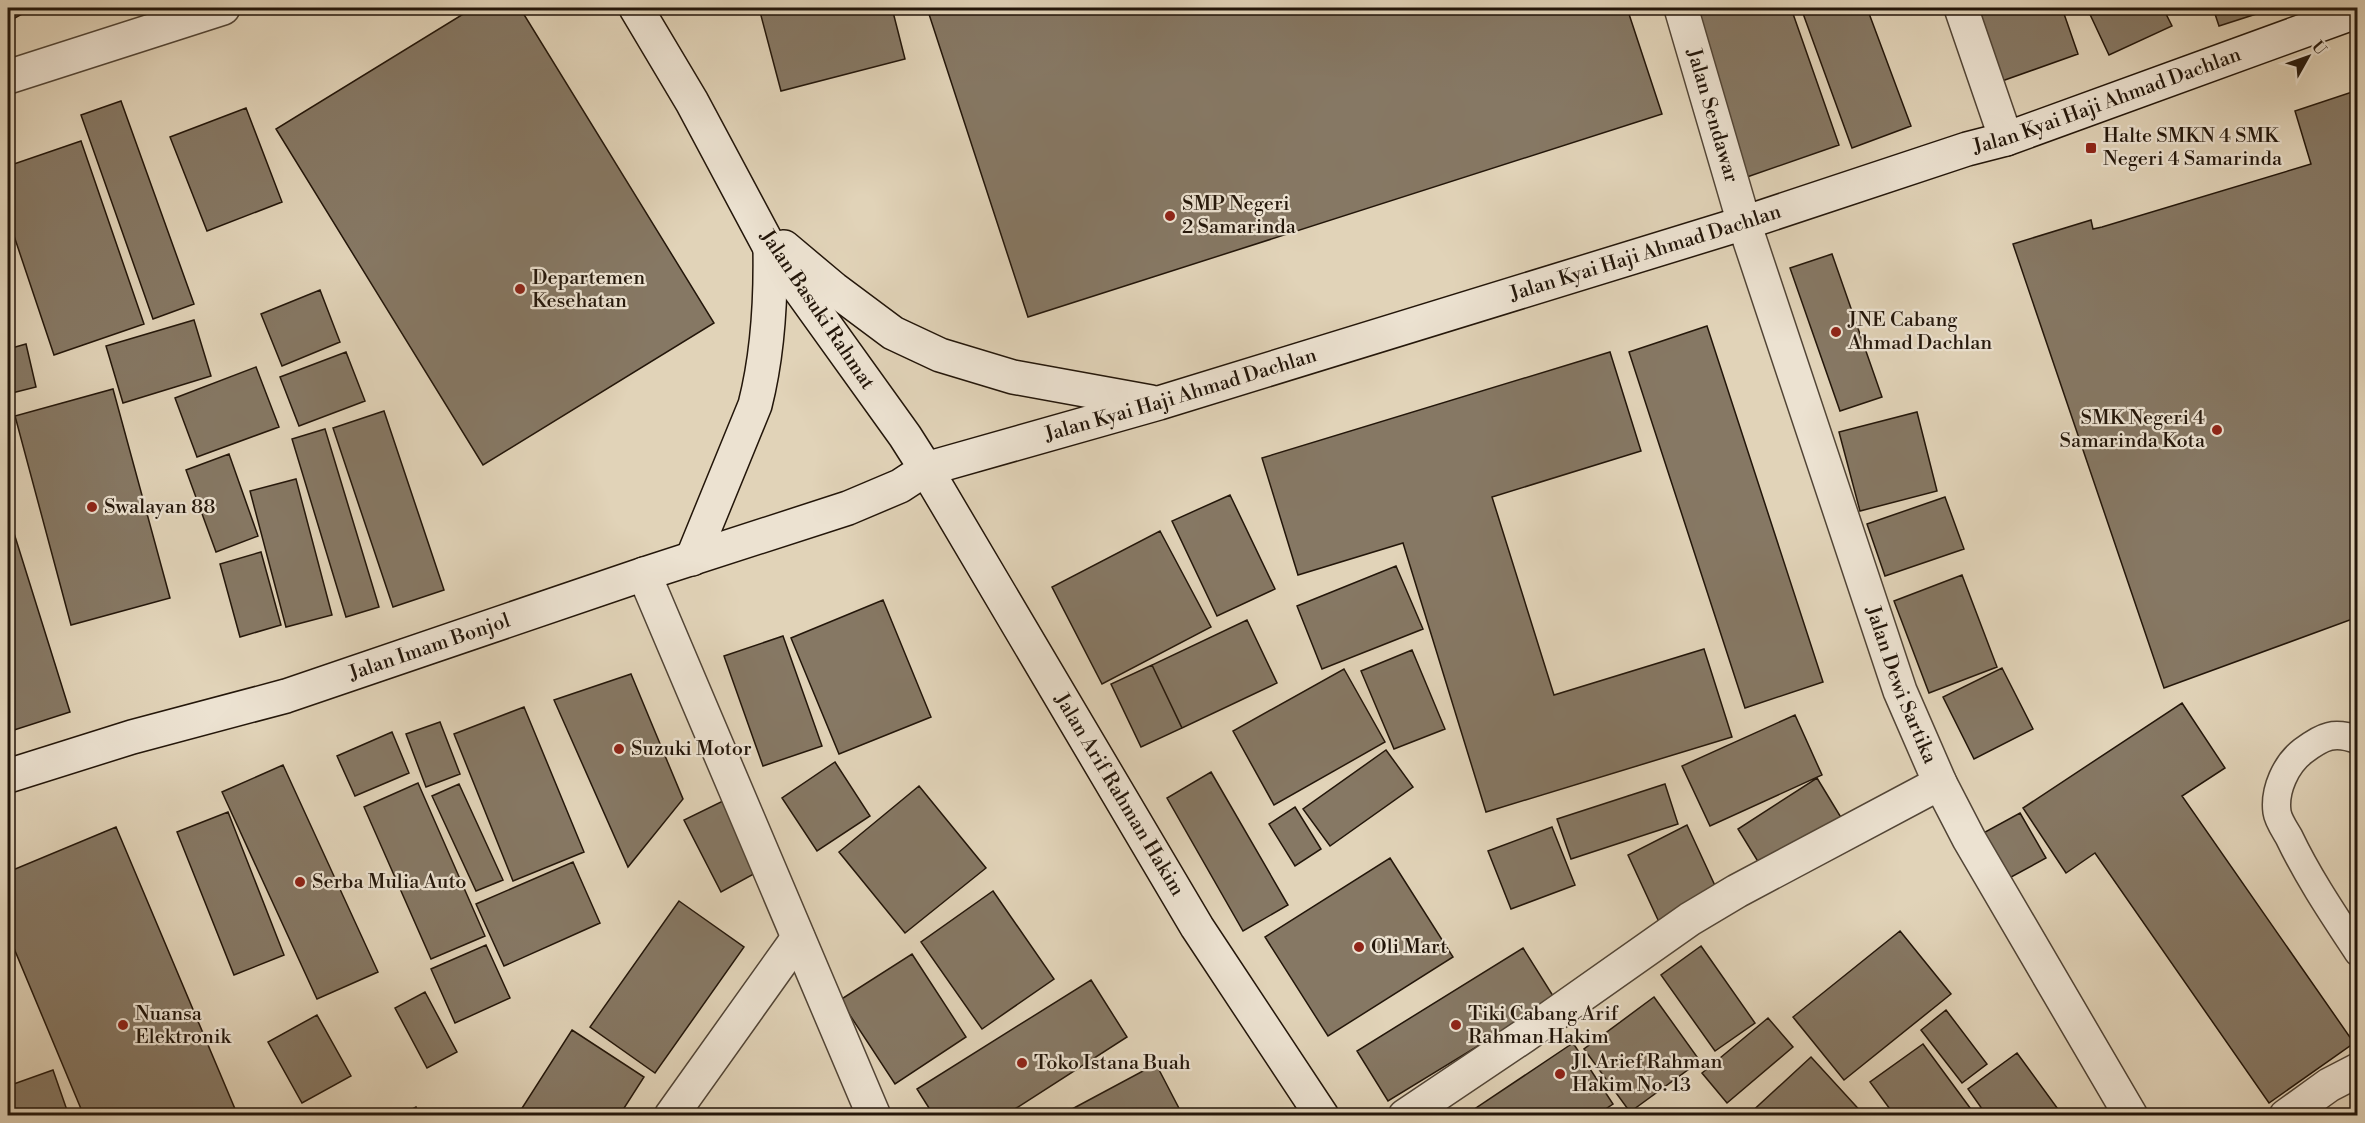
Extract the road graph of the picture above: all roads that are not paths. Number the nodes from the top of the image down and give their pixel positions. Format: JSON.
{"nodes":[{"id":1,"x":223,"y":8,"type":"edge"},
{"id":2,"x":636,"y":8,"type":"edge"},
{"id":3,"x":1681,"y":8,"type":"edge"},
{"id":4,"x":1960,"y":8,"type":"edge"},
{"id":5,"x":2358,"y":11,"type":"edge"},
{"id":6,"x":8,"y":77,"type":"edge"},
{"id":7,"x":2006,"y":139,"type":"junction"},
{"id":8,"x":1744,"y":223,"type":"junction"},
{"id":9,"x":765,"y":238,"type":"junction"},
{"id":10,"x":1159,"y":404,"type":"junction"},
{"id":11,"x":926,"y":469,"type":"junction"},
{"id":12,"x":692,"y":559,"type":"junction"},
{"id":13,"x":644,"y":574,"type":"junction"},
{"id":14,"x":2358,"y":740,"type":"edge"},
{"id":15,"x":8,"y":776,"type":"edge"},
{"id":16,"x":1940,"y":783,"type":"junction"},
{"id":17,"x":798,"y":938,"type":"junction"},
{"id":18,"x":2358,"y":952,"type":"edge"},
{"id":19,"x":2358,"y":1070,"type":"edge"},
{"id":20,"x":671,"y":1116,"type":"edge"},
{"id":21,"x":874,"y":1116,"type":"edge"},
{"id":22,"x":1322,"y":1116,"type":"edge"},
{"id":23,"x":1405,"y":1116,"type":"edge"},
{"id":24,"x":2131,"y":1116,"type":"edge"},
{"id":25,"x":2286,"y":1116,"type":"edge"}],
"edges":[{"from":1,"to":6,"type":"street"},
{"from":2,"to":9,"type":"street","name":"Jalan Basuki Rahmat"},
{"from":3,"to":8,"type":"street","name":"Jalan Sendawar"},
{"from":4,"to":7,"type":"street"},
{"from":5,"to":7,"type":"street","name":"Jalan Kyai Haji Ahmad Dachlan"},
{"from":7,"to":8,"type":"street","name":"Jalan Kyai Haji Ahmad Dachlan"},
{"from":8,"to":10,"type":"street","name":"Jalan Kyai Haji Ahmad Dachlan"},
{"from":8,"to":16,"type":"street","name":"Jalan Dewi Sartika"},
{"from":9,"to":10,"type":"street"},
{"from":9,"to":11,"type":"street","name":"Jalan Basuki Rahmat"},
{"from":9,"to":12,"type":"street"},
{"from":10,"to":11,"type":"street","name":"Jalan Kyai Haji Ahmad Dachlan"},
{"from":11,"to":12,"type":"street","name":"Jalan Imam Bonjol"},
{"from":11,"to":22,"type":"street","name":"Jalan Arif Rahman Hakim"},
{"from":12,"to":13,"type":"street","name":"Jalan Imam Bonjol"},
{"from":13,"to":15,"type":"street","name":"Jalan Imam Bonjol"},
{"from":13,"to":17,"type":"street"},
{"from":14,"to":18,"type":"lane"},
{"from":16,"to":23,"type":"street"},
{"from":16,"to":24,"type":"street","name":"Jalan Dewi Sartika"},
{"from":17,"to":20,"type":"street"},
{"from":17,"to":21,"type":"street"},
{"from":19,"to":25,"type":"street"}]}
